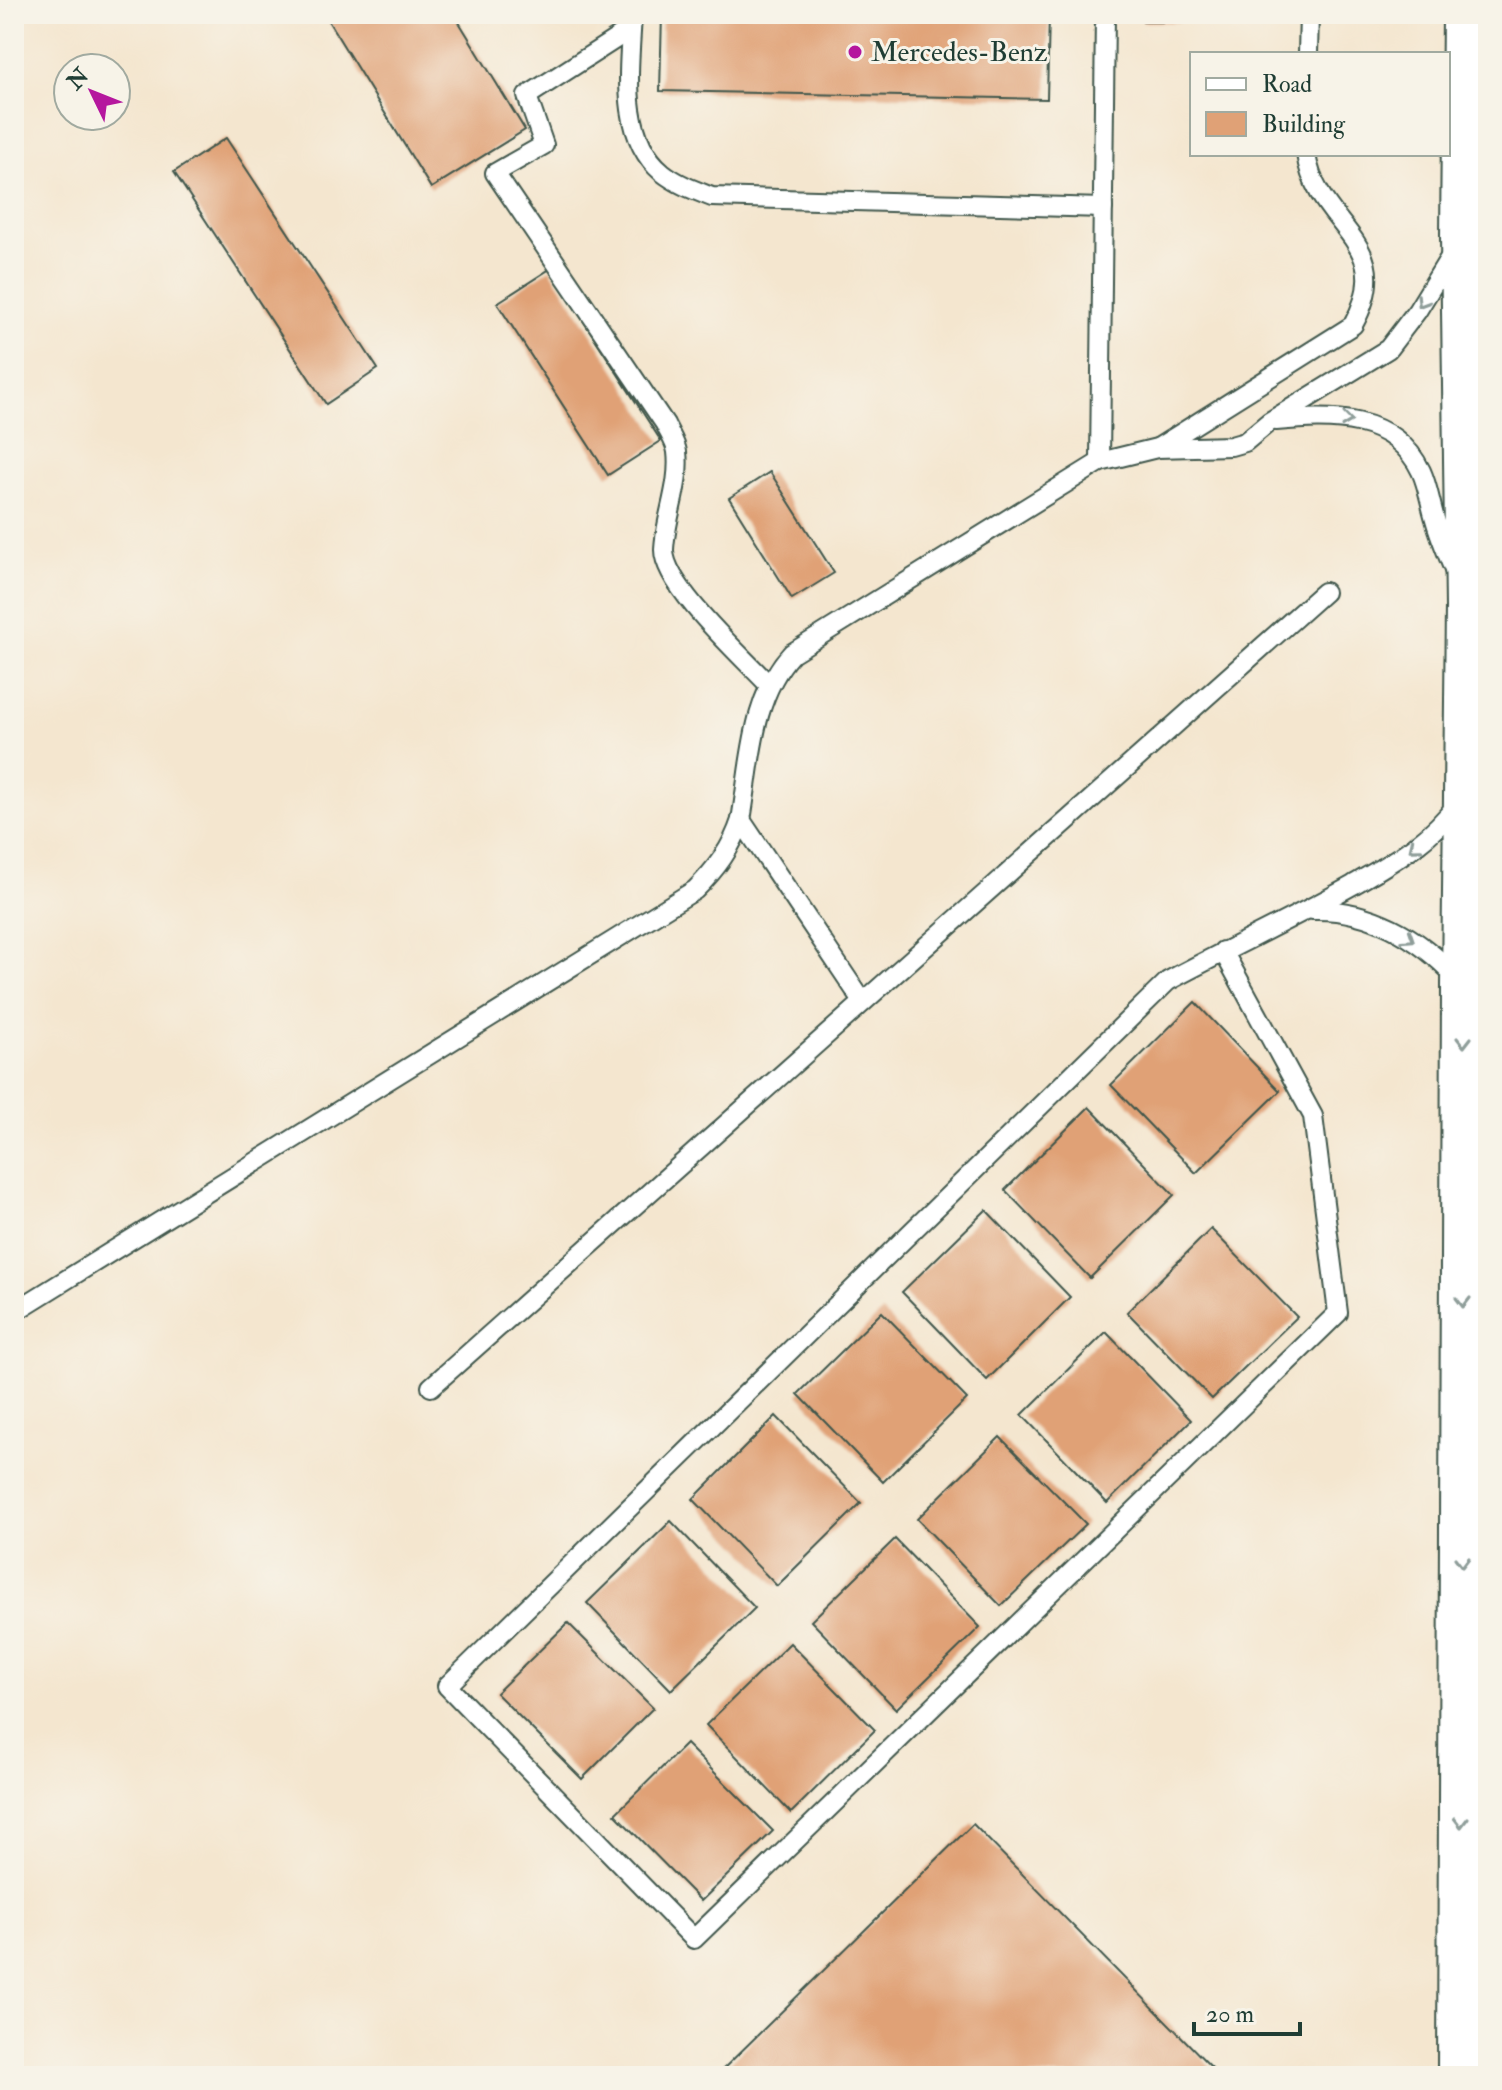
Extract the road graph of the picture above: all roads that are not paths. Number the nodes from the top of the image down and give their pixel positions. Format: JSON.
{"nodes":[{"id":1,"x":1105,"y":14,"type":"edge"},
{"id":2,"x":1309,"y":14,"type":"edge"},
{"id":3,"x":1465,"y":14,"type":"edge"},
{"id":4,"x":631,"y":22,"type":"edge"},
{"id":5,"x":1308,"y":52,"type":"edge"},
{"id":6,"x":1307,"y":156,"type":"edge"},
{"id":7,"x":1103,"y":208,"type":"junction"},
{"id":8,"x":1476,"y":235,"type":"edge"},
{"id":9,"x":1269,"y":422,"type":"junction"},
{"id":10,"x":1157,"y":448,"type":"junction"},
{"id":11,"x":1100,"y":462,"type":"junction"},
{"id":12,"x":1324,"y":592,"type":"dead end"},
{"id":13,"x":1468,"y":607,"type":"junction"},
{"id":14,"x":769,"y":685,"type":"junction"},
{"id":15,"x":1467,"y":791,"type":"junction"},
{"id":16,"x":741,"y":820,"type":"junction"},
{"id":17,"x":1309,"y":910,"type":"junction"},
{"id":18,"x":1223,"y":951,"type":"junction"},
{"id":19,"x":1464,"y":985,"type":"junction"},
{"id":20,"x":863,"y":1002,"type":"junction"},
{"id":21,"x":14,"y":1312,"type":"edge"},
{"id":22,"x":431,"y":1387,"type":"dead end"},
{"id":23,"x":1460,"y":2076,"type":"edge"}],
"edges":[{"from":1,"to":7,"type":"lane"},
{"from":2,"to":5,"type":"lane"},
{"from":3,"to":8,"type":"main road"},
{"from":4,"to":7,"type":"lane"},
{"from":4,"to":14,"type":"lane"},
{"from":6,"to":10,"type":"lane"},
{"from":7,"to":11,"type":"lane"},
{"from":8,"to":9,"type":"lane","one_way":true},
{"from":8,"to":13,"type":"main road"},
{"from":9,"to":10,"type":"lane"},
{"from":9,"to":13,"type":"lane","one_way":true},
{"from":10,"to":11,"type":"lane"},
{"from":11,"to":14,"type":"lane"},
{"from":12,"to":20,"type":"lane"},
{"from":13,"to":15,"type":"main road"},
{"from":14,"to":16,"type":"lane"},
{"from":15,"to":17,"type":"lane","one_way":true},
{"from":15,"to":19,"type":"main road"},
{"from":16,"to":20,"type":"lane"},
{"from":16,"to":21,"type":"lane"},
{"from":17,"to":18,"type":"lane"},
{"from":17,"to":19,"type":"lane","one_way":true},
{"from":18,"to":18,"type":"lane"},
{"from":19,"to":23,"type":"main road","one_way":true},
{"from":20,"to":22,"type":"lane"}]}
